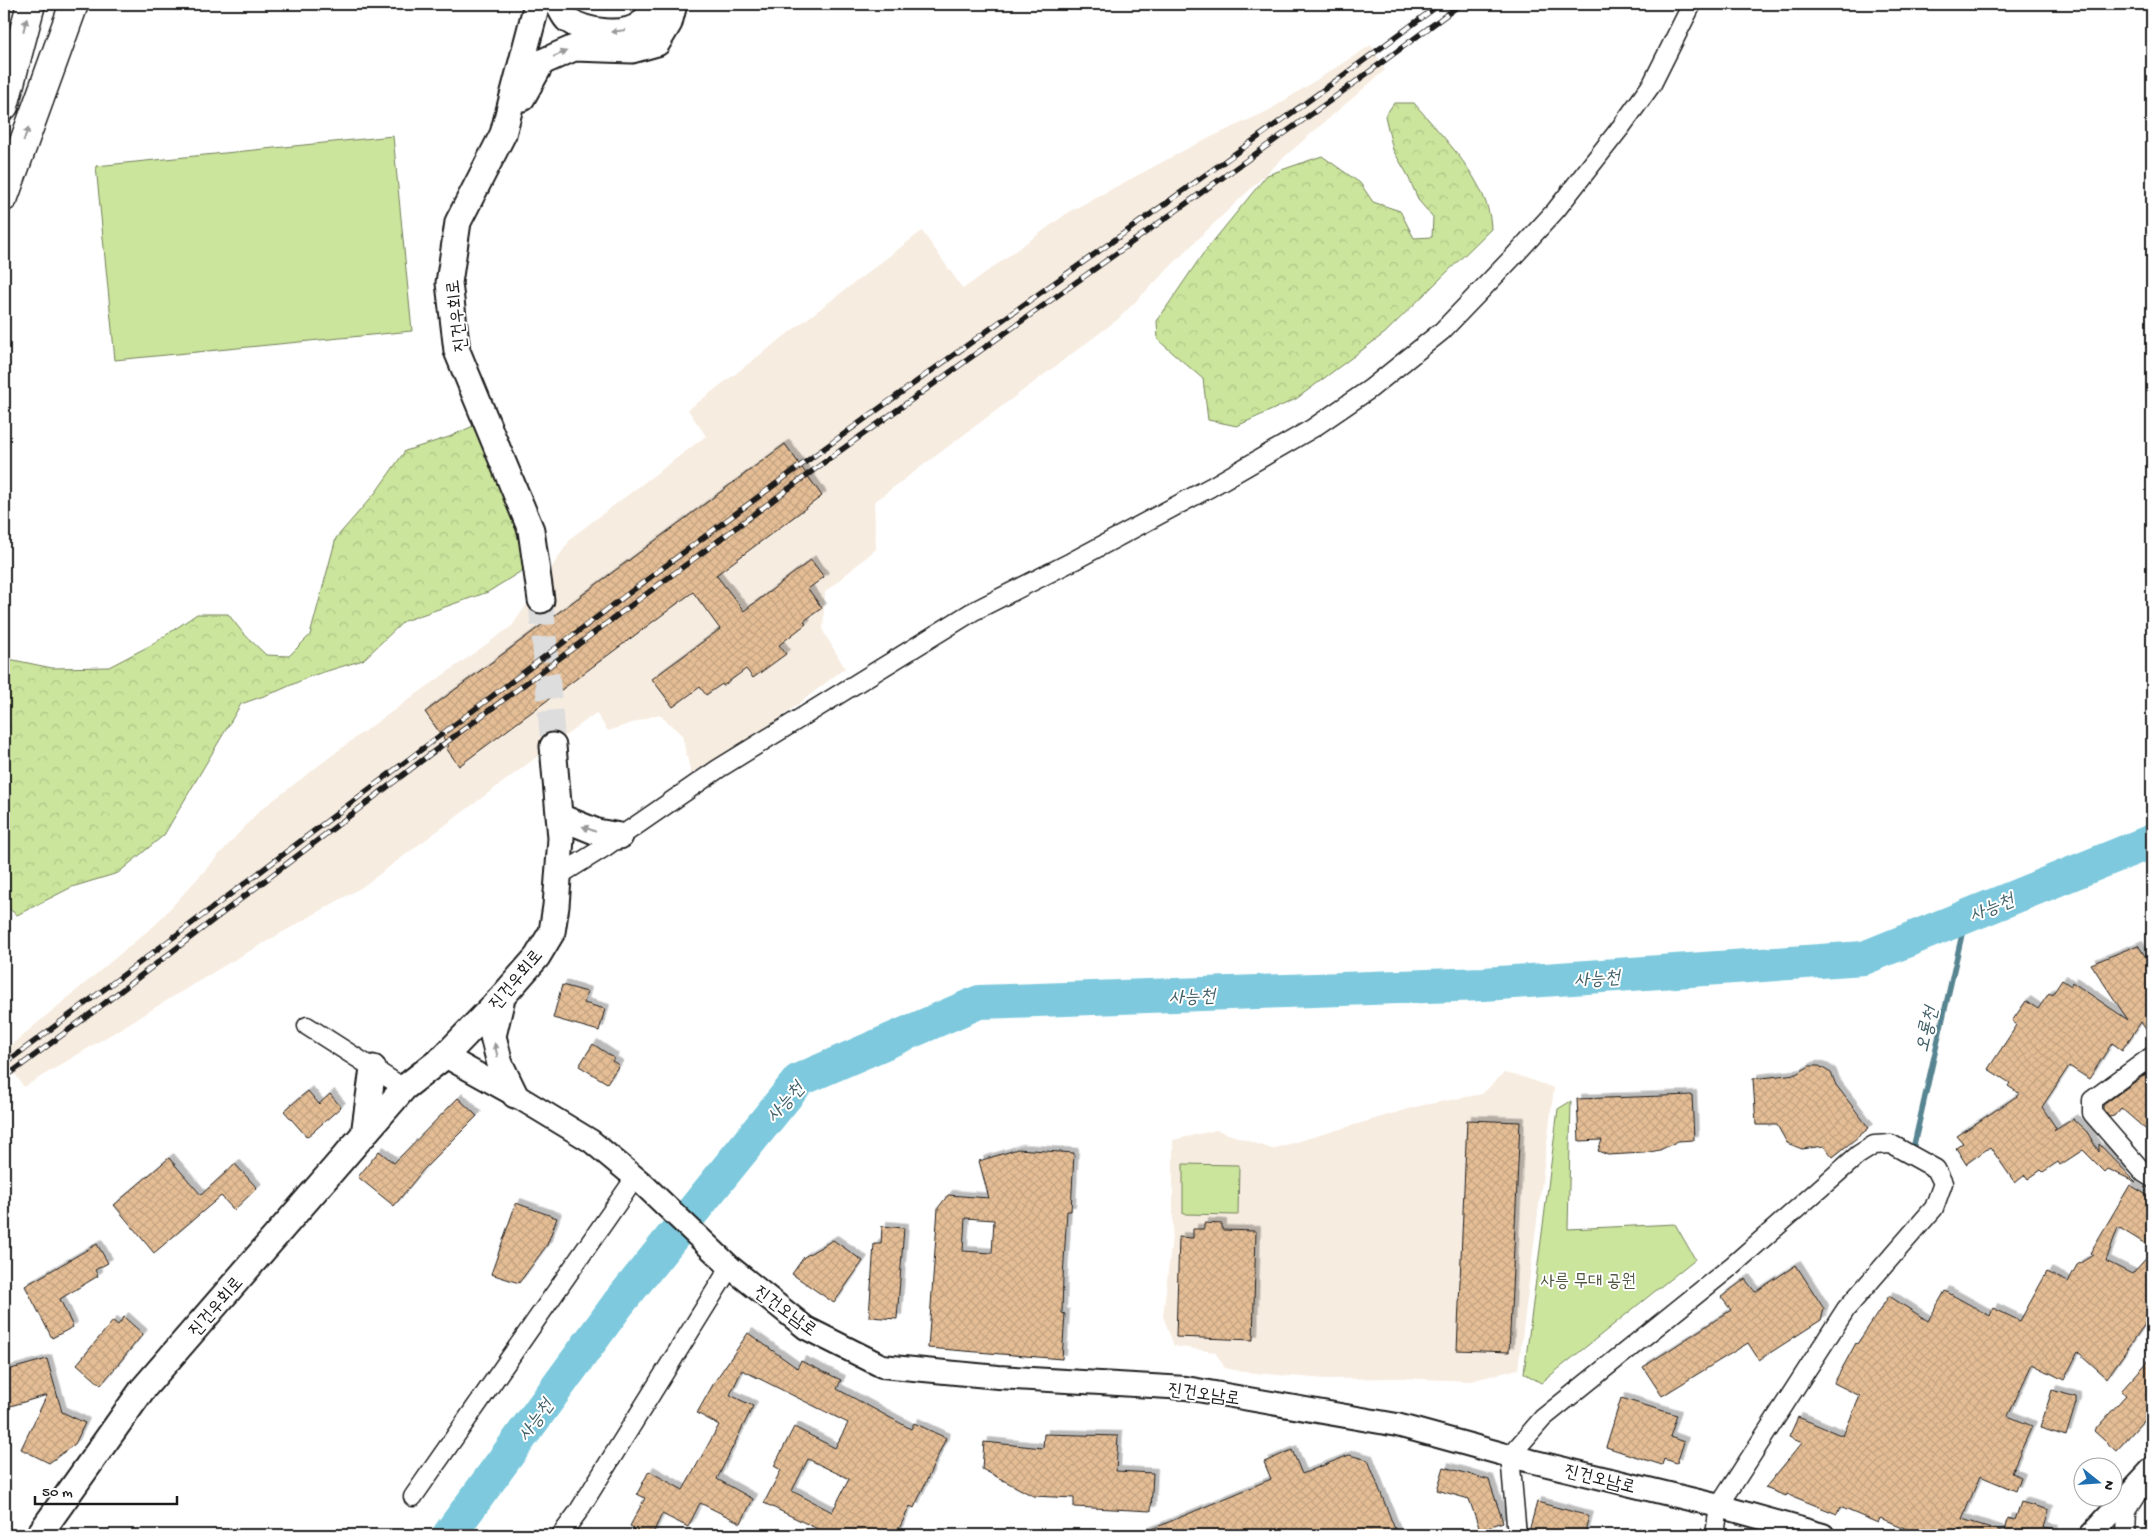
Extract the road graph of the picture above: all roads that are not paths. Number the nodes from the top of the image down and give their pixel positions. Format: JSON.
{"nodes":[{"id":1,"x":31,"y":4,"type":"edge"},
{"id":2,"x":74,"y":4,"type":"edge"},
{"id":3,"x":558,"y":4,"type":"edge"},
{"id":4,"x":654,"y":4,"type":"edge"},
{"id":5,"x":674,"y":4,"type":"edge"},
{"id":6,"x":1692,"y":4,"type":"edge"},
{"id":7,"x":535,"y":8,"type":"edge"},
{"id":8,"x":4,"y":106,"type":"edge"},
{"id":9,"x":503,"y":134,"type":"junction"},
{"id":10,"x":4,"y":197,"type":"edge"},
{"id":11,"x":541,"y":600,"type":"tunnel mouth"},
{"id":12,"x":553,"y":746,"type":"tunnel mouth"},
{"id":13,"x":560,"y":817,"type":"junction"},
{"id":14,"x":620,"y":836,"type":"junction"},
{"id":15,"x":558,"y":876,"type":"junction"},
{"id":16,"x":502,"y":997,"type":"junction"},
{"id":17,"x":307,"y":1026,"type":"dead end"},
{"id":18,"x":445,"y":1056,"type":"junction"},
{"id":19,"x":2152,"y":1056,"type":"edge"},
{"id":20,"x":373,"y":1068,"type":"junction"},
{"id":21,"x":404,"y":1088,"type":"junction"},
{"id":22,"x":515,"y":1095,"type":"junction"},
{"id":23,"x":364,"y":1136,"type":"junction"},
{"id":24,"x":2152,"y":1178,"type":"edge"},
{"id":25,"x":639,"y":1181,"type":"junction"},
{"id":26,"x":724,"y":1262,"type":"junction"},
{"id":27,"x":1510,"y":1456,"type":"junction"},
{"id":28,"x":2152,"y":1470,"type":"edge"},
{"id":29,"x":413,"y":1497,"type":"dead end"},
{"id":30,"x":1719,"y":1506,"type":"junction"},
{"id":31,"x":39,"y":1535,"type":"edge"},
{"id":32,"x":561,"y":1535,"type":"edge"},
{"id":33,"x":1517,"y":1535,"type":"edge"},
{"id":34,"x":1715,"y":1535,"type":"edge"},
{"id":35,"x":1823,"y":1535,"type":"edge"},
{"id":36,"x":2091,"y":1535,"type":"edge"},
{"id":37,"x":2126,"y":1535,"type":"edge"}],
"edges":[{"from":8,"to":1,"type":"highway","one_way":true},
{"from":10,"to":2,"type":"highway","one_way":true},
{"from":4,"to":3,"type":"main road","one_way":true},
{"from":9,"to":5,"type":"main road","one_way":true},
{"from":6,"to":14,"type":"street"},
{"from":7,"to":9,"type":"main road","name":"진건우회로"},
{"from":9,"to":11,"type":"main road","name":"진건우회로"},
{"from":12,"to":13,"type":"main road","name":"진건우회로"},
{"from":14,"to":13,"type":"main road","one_way":true},
{"from":13,"to":15,"type":"main road","name":"진건우회로"},
{"from":14,"to":15,"type":"street"},
{"from":15,"to":16,"type":"main road","name":"진건우회로"},
{"from":16,"to":18,"type":"main road","name":"진건우회로"},
{"from":22,"to":16,"type":"main road","one_way":true},
{"from":17,"to":20,"type":"street"},
{"from":18,"to":21,"type":"main road","name":"진건우회로"},
{"from":18,"to":22,"type":"street","name":"진건오남로"},
{"from":19,"to":24,"type":"street"},
{"from":20,"to":21,"type":"street"},
{"from":20,"to":23,"type":"main road"},
{"from":21,"to":23,"type":"main road","name":"진건우회로"},
{"from":22,"to":25,"type":"street","name":"진건오남로"},
{"from":23,"to":31,"type":"main road","name":"진건우회로"},
{"from":25,"to":26,"type":"street","name":"진건오남로"},
{"from":25,"to":29,"type":"street"},
{"from":26,"to":27,"type":"street","name":"진건오남로"},
{"from":26,"to":32,"type":"street"},
{"from":27,"to":30,"type":"street","name":"진건오남로"},
{"from":27,"to":30,"type":"street"},
{"from":27,"to":33,"type":"street"},
{"from":28,"to":36,"type":"street"},
{"from":28,"to":37,"type":"street"},
{"from":30,"to":34,"type":"street"},
{"from":30,"to":35,"type":"street","name":"진건오남로"}]}
